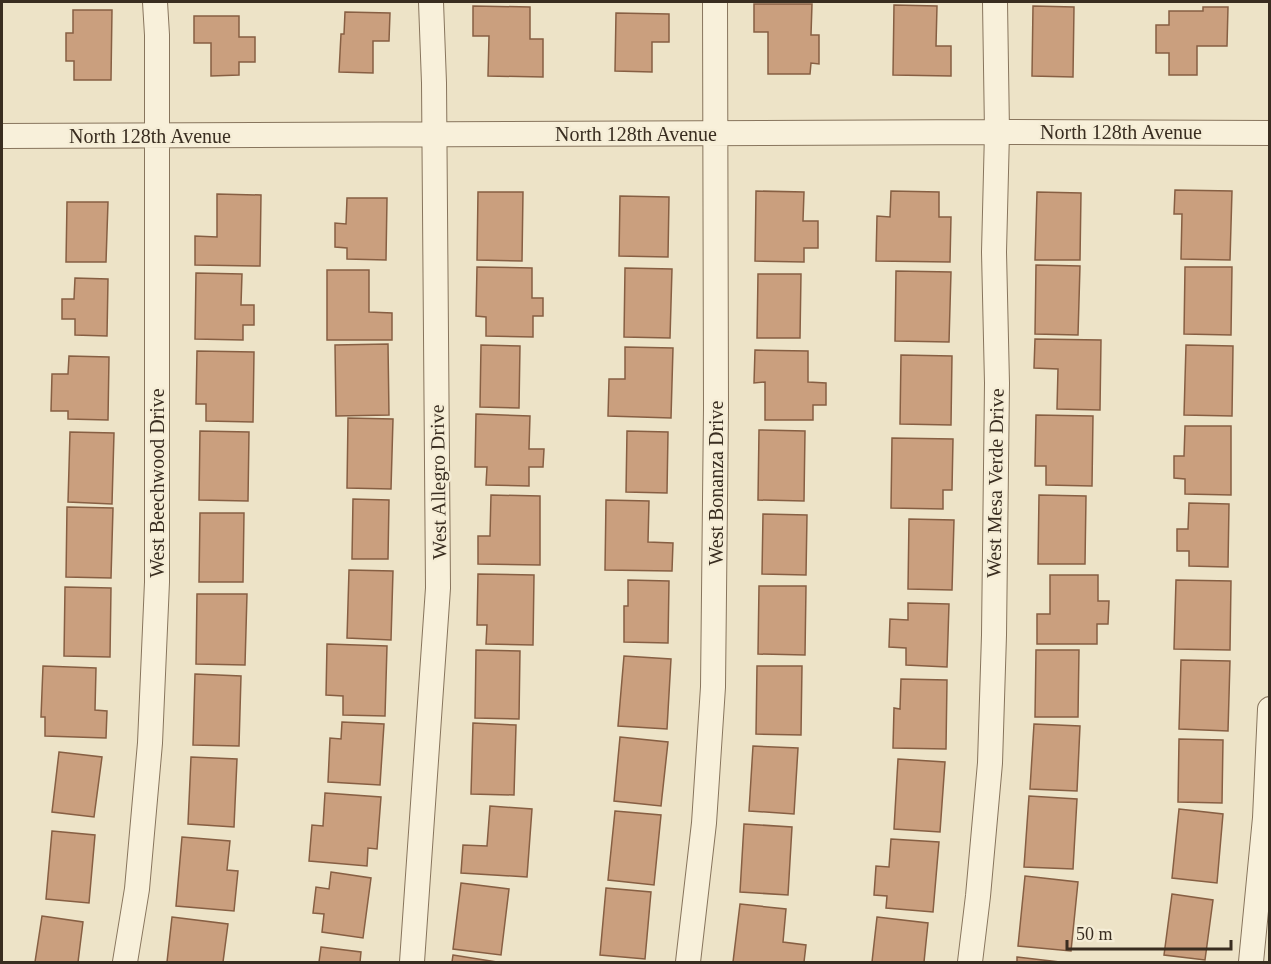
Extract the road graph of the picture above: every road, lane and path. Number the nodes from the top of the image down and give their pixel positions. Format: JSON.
{"nodes":[{"id":1,"x":154,"y":2,"type":"edge"},
{"id":2,"x":431,"y":2,"type":"edge"},
{"id":3,"x":715,"y":2,"type":"edge"},
{"id":4,"x":995,"y":2,"type":"edge"},
{"id":5,"x":997,"y":132,"type":"junction"},
{"id":6,"x":1269,"y":133,"type":"edge"},
{"id":7,"x":434,"y":134,"type":"junction"},
{"id":8,"x":717,"y":134,"type":"junction"},
{"id":9,"x":2,"y":136,"type":"edge"},
{"id":10,"x":156,"y":136,"type":"junction"},
{"id":11,"x":1269,"y":709,"type":"edge"},
{"id":12,"x":125,"y":963,"type":"edge"},
{"id":13,"x":412,"y":963,"type":"edge"},
{"id":14,"x":688,"y":963,"type":"edge"},
{"id":15,"x":970,"y":963,"type":"edge"},
{"id":16,"x":1251,"y":963,"type":"edge"}],
"edges":[{"from":1,"to":10,"type":"street","name":"West Beechwood Drive"},
{"from":2,"to":7,"type":"street","name":"West Allegro Drive"},
{"from":3,"to":8,"type":"street","name":"West Bonanza Drive"},
{"from":4,"to":5,"type":"street","name":"West Mesa Verde Drive"},
{"from":5,"to":6,"type":"street","name":"North 128th Avenue"},
{"from":5,"to":8,"type":"street","name":"North 128th Avenue"},
{"from":5,"to":15,"type":"street","name":"West Mesa Verde Drive"},
{"from":7,"to":8,"type":"street","name":"North 128th Avenue"},
{"from":7,"to":10,"type":"street","name":"North 128th Avenue"},
{"from":7,"to":13,"type":"street","name":"West Allegro Drive"},
{"from":8,"to":14,"type":"street","name":"West Bonanza Drive"},
{"from":9,"to":10,"type":"street","name":"North 128th Avenue"},
{"from":10,"to":12,"type":"street","name":"West Beechwood Drive"},
{"from":11,"to":16,"type":"street"}]}
